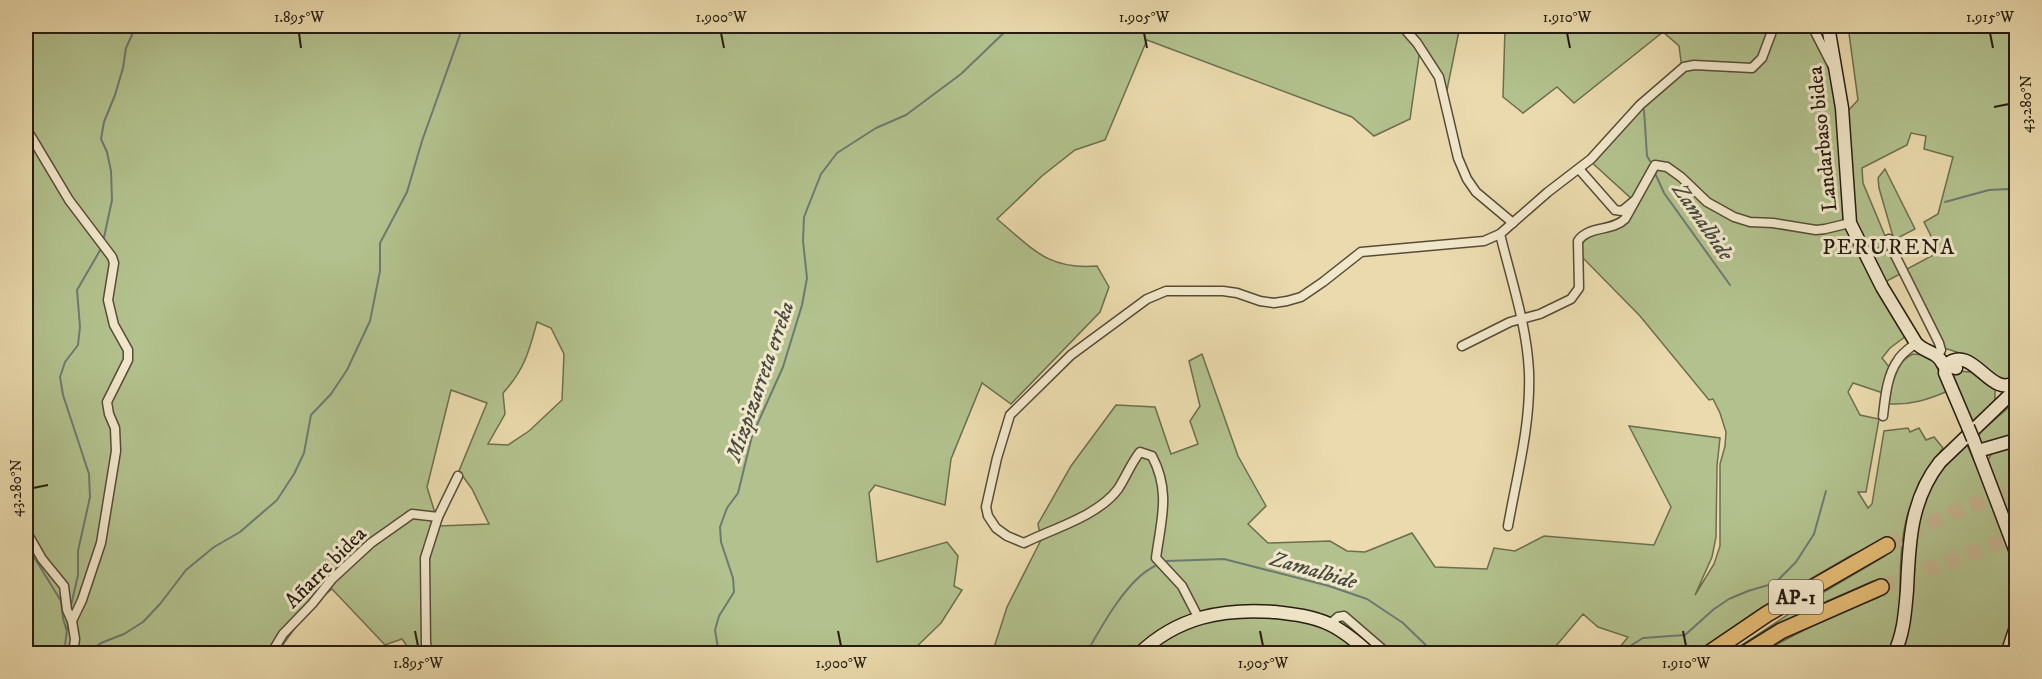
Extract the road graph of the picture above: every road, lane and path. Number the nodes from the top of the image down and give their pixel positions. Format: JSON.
{"nodes":[{"id":1,"x":1402,"y":26,"type":"edge"},
{"id":2,"x":1774,"y":26,"type":"edge"},
{"id":3,"x":1812,"y":26,"type":"edge"},
{"id":4,"x":1828,"y":26,"type":"edge"},
{"id":5,"x":1838,"y":82,"type":"junction"},
{"id":6,"x":26,"y":128,"type":"edge"},
{"id":7,"x":1579,"y":169,"type":"junction"},
{"id":8,"x":1636,"y":200,"type":"junction"},
{"id":9,"x":1513,"y":223,"type":"junction"},
{"id":10,"x":1850,"y":223,"type":"junction"},
{"id":11,"x":1500,"y":234,"type":"junction"},
{"id":12,"x":1889,"y":239,"type":"dead end"},
{"id":13,"x":1521,"y":320,"type":"junction"},
{"id":14,"x":1916,"y":344,"type":"junction"},
{"id":15,"x":1462,"y":346,"type":"dead end"},
{"id":16,"x":1947,"y":366,"type":"junction"},
{"id":17,"x":1994,"y":381,"type":"junction"},
{"id":18,"x":2016,"y":382,"type":"edge"},
{"id":19,"x":2016,"y":389,"type":"edge"},
{"id":20,"x":2016,"y":395,"type":"edge"},
{"id":21,"x":1997,"y":408,"type":"junction"},
{"id":22,"x":1883,"y":416,"type":"dead end"},
{"id":23,"x":2016,"y":440,"type":"edge"},
{"id":24,"x":1975,"y":445,"type":"junction"},
{"id":25,"x":458,"y":476,"type":"dead end"},
{"id":26,"x":438,"y":518,"type":"junction"},
{"id":27,"x":1508,"y":526,"type":"dead end"},
{"id":28,"x":26,"y":531,"type":"edge"},
{"id":29,"x":1887,"y":545,"type":"tunnel mouth"},
{"id":30,"x":2016,"y":552,"type":"edge"},
{"id":31,"x":1881,"y":587,"type":"tunnel mouth"},
{"id":32,"x":1198,"y":617,"type":"junction"},
{"id":33,"x":72,"y":621,"type":"junction"},
{"id":34,"x":1329,"y":624,"type":"junction"},
{"id":35,"x":2016,"y":627,"type":"edge"},
{"id":36,"x":73,"y":654,"type":"edge"},
{"id":37,"x":271,"y":654,"type":"edge"},
{"id":38,"x":429,"y":654,"type":"edge"},
{"id":39,"x":1139,"y":654,"type":"edge"},
{"id":40,"x":1370,"y":654,"type":"edge"},
{"id":41,"x":1388,"y":654,"type":"edge"},
{"id":42,"x":1708,"y":654,"type":"edge"},
{"id":43,"x":1744,"y":654,"type":"edge"},
{"id":44,"x":1894,"y":654,"type":"edge"},
{"id":45,"x":2007,"y":654,"type":"edge"}],
"edges":[{"from":1,"to":9,"type":"street"},
{"from":2,"to":7,"type":"street"},
{"from":3,"to":5,"type":"street"},
{"from":4,"to":5,"type":"main road","name":"Landarbaso bidea"},
{"from":5,"to":10,"type":"main road","name":"Landarbaso bidea"},
{"from":6,"to":33,"type":"street"},
{"from":7,"to":8,"type":"street"},
{"from":7,"to":9,"type":"street"},
{"from":8,"to":10,"type":"street"},
{"from":8,"to":13,"type":"street"},
{"from":9,"to":11,"type":"street"},
{"from":10,"to":14,"type":"main road","name":"Landarbaso bidea"},
{"from":11,"to":13,"type":"street"},
{"from":11,"to":32,"type":"street"},
{"from":12,"to":16,"type":"street"},
{"from":13,"to":15,"type":"street"},
{"from":13,"to":27,"type":"street"},
{"from":14,"to":16,"type":"main road"},
{"from":14,"to":22,"type":"street"},
{"from":16,"to":17,"type":"main road"},
{"from":16,"to":24,"type":"main road","bridge":true},
{"from":17,"to":18,"type":"main road"},
{"from":17,"to":21,"type":"main road"},
{"from":19,"to":21,"type":"main road"},
{"from":20,"to":21,"type":"main road"},
{"from":21,"to":44,"type":"main road"},
{"from":23,"to":24,"type":"main road"},
{"from":24,"to":30,"type":"main road"},
{"from":25,"to":26,"type":"street"},
{"from":26,"to":37,"type":"street","name":"Añarre bidea"},
{"from":26,"to":38,"type":"street"},
{"from":28,"to":33,"type":"street"},
{"from":29,"to":42,"type":"highway","number":"AP-1"},
{"from":31,"to":43,"type":"highway","number":"AP-1"},
{"from":32,"to":34,"type":"main road"},
{"from":32,"to":39,"type":"main road"},
{"from":33,"to":36,"type":"street"},
{"from":34,"to":40,"type":"main road"},
{"from":34,"to":41,"type":"street"},
{"from":35,"to":45,"type":"main road"}]}
